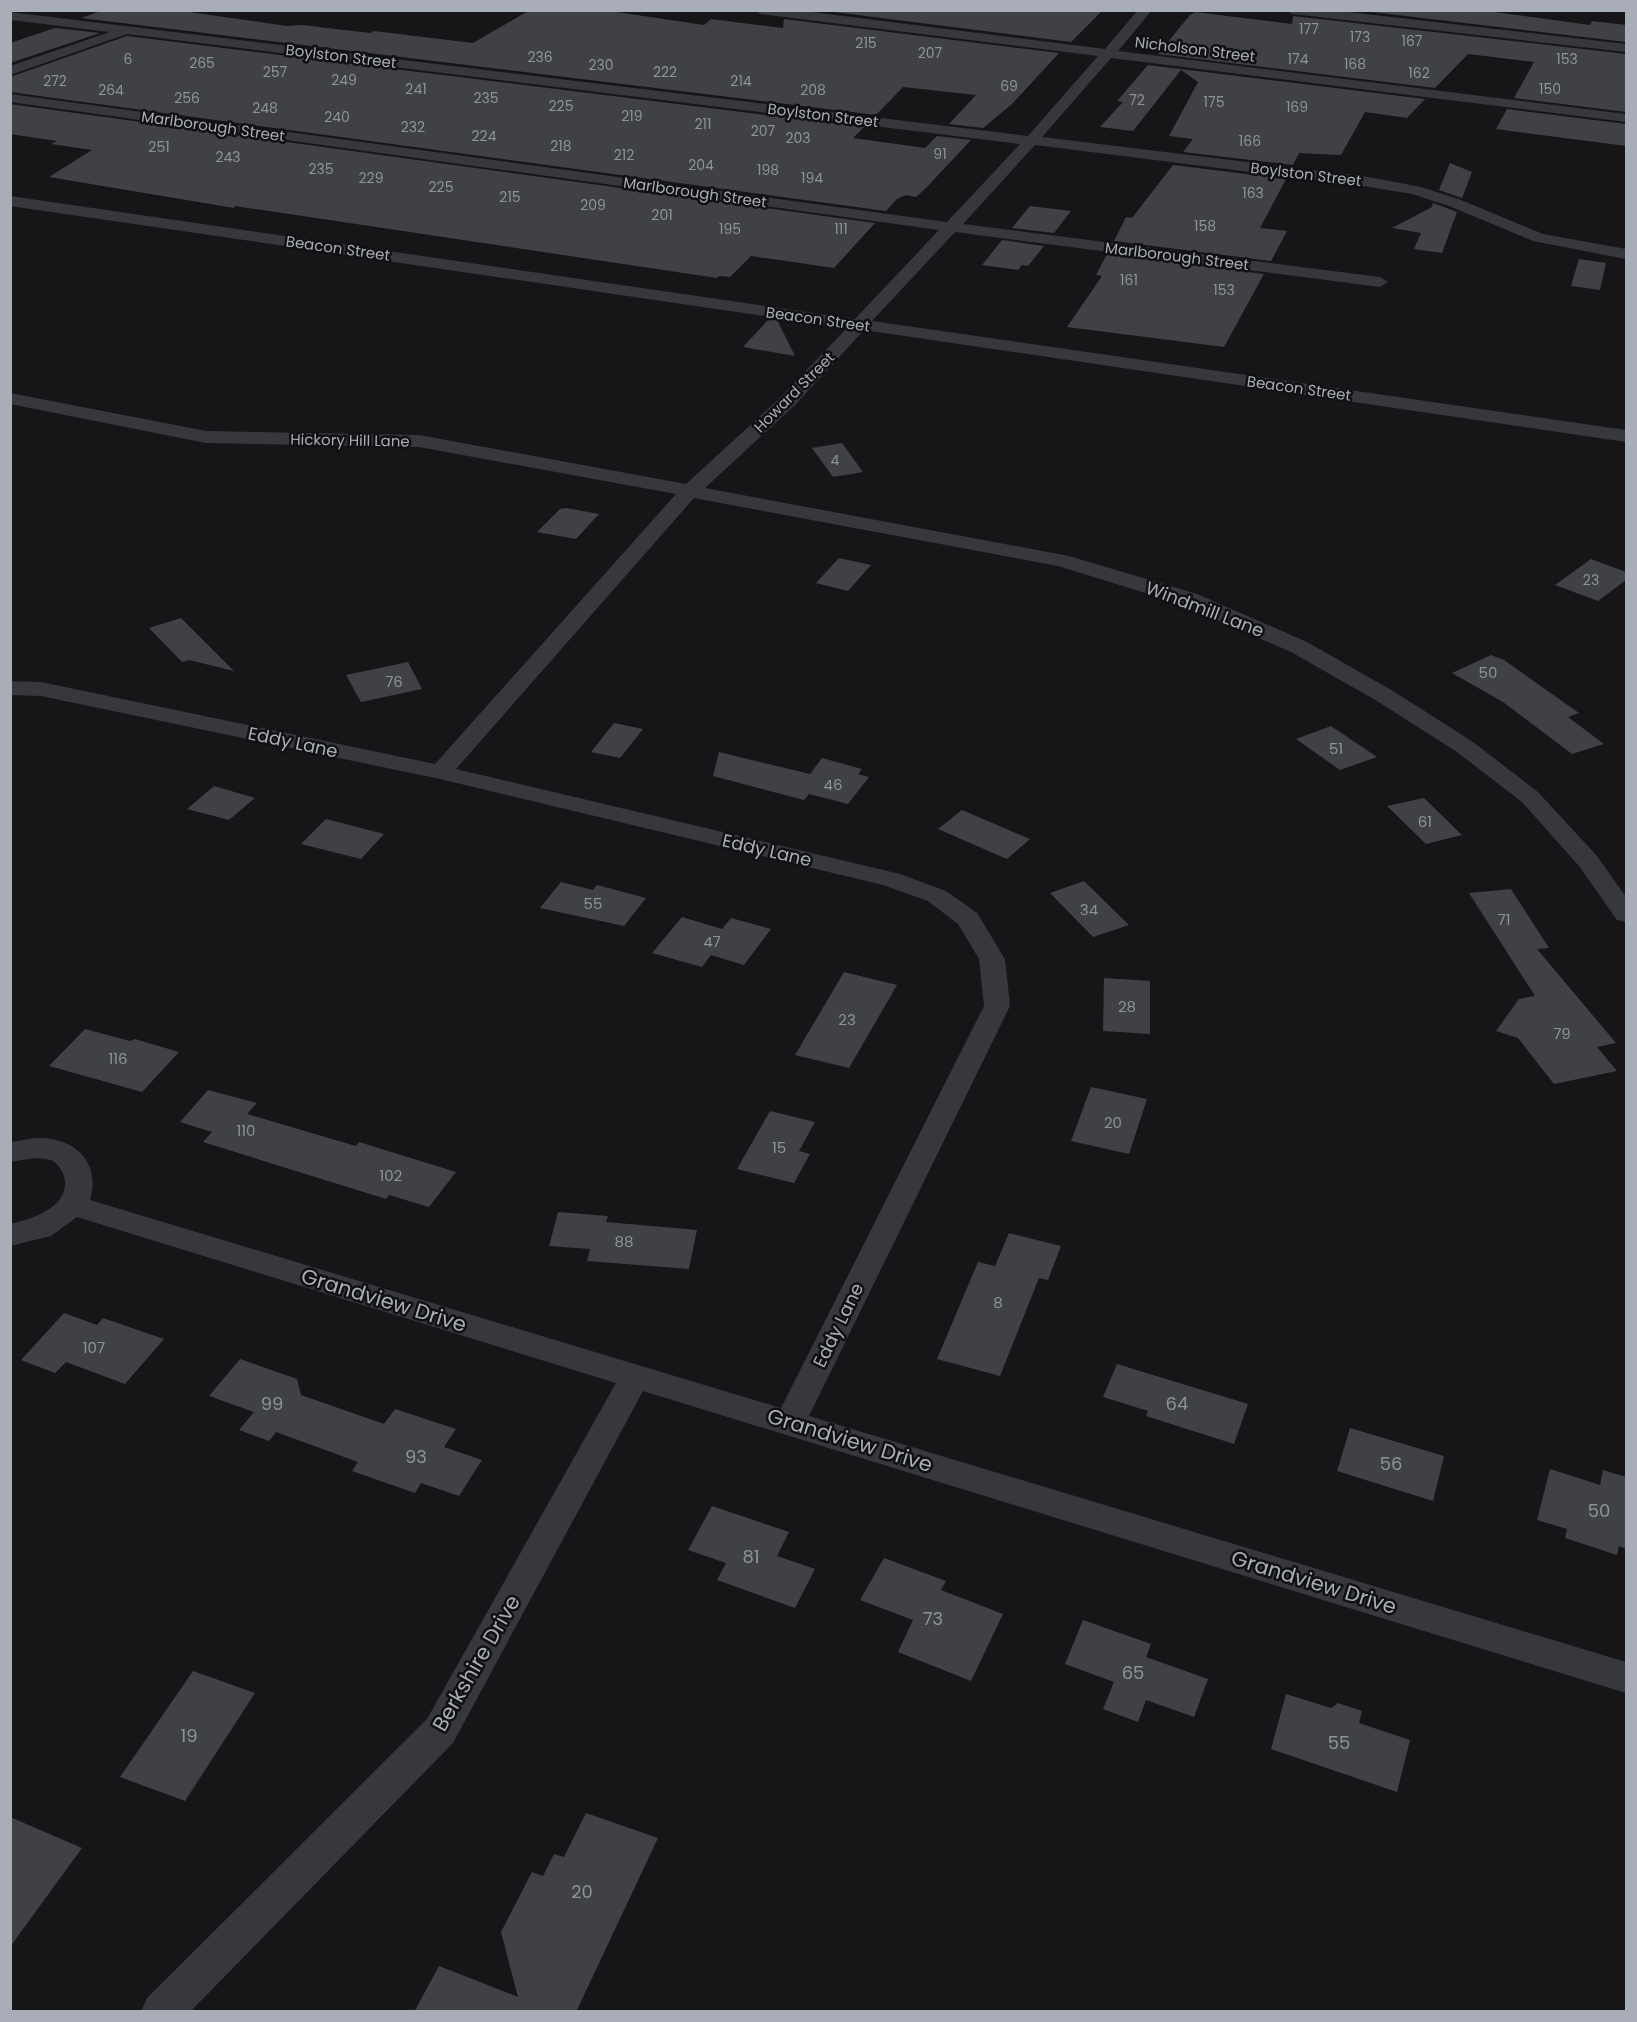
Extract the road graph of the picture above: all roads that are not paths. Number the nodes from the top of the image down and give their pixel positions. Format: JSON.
{"nodes":[{"id":1,"x":760,"y":10,"type":"edge"},
{"id":2,"x":1146,"y":10,"type":"edge"},
{"id":3,"x":1292,"y":10,"type":"edge"},
{"id":4,"x":1353,"y":14,"type":"edge"},
{"id":5,"x":10,"y":16,"type":"edge"},
{"id":6,"x":128,"y":30,"type":"junction"},
{"id":7,"x":1626,"y":48,"type":"edge"},
{"id":8,"x":1105,"y":54,"type":"junction"},
{"id":9,"x":10,"y":71,"type":"edge"},
{"id":10,"x":10,"y":98,"type":"edge"},
{"id":11,"x":1626,"y":118,"type":"edge"},
{"id":12,"x":1031,"y":141,"type":"junction"},
{"id":13,"x":10,"y":201,"type":"edge"},
{"id":14,"x":951,"y":227,"type":"junction"},
{"id":15,"x":1626,"y":254,"type":"edge"},
{"id":16,"x":1380,"y":282,"type":"dead end"},
{"id":17,"x":859,"y":325,"type":"junction"},
{"id":18,"x":10,"y":398,"type":"edge"},
{"id":19,"x":1626,"y":436,"type":"edge"},
{"id":20,"x":689,"y":492,"type":"junction"},
{"id":21,"x":10,"y":688,"type":"edge"},
{"id":22,"x":440,"y":772,"type":"junction"},
{"id":23,"x":1626,"y":914,"type":"edge"},
{"id":24,"x":10,"y":1152,"type":"edge"},
{"id":25,"x":72,"y":1205,"type":"junction"},
{"id":26,"x":10,"y":1235,"type":"edge"},
{"id":27,"x":635,"y":1377,"type":"junction"},
{"id":28,"x":790,"y":1422,"type":"junction"},
{"id":29,"x":1626,"y":1678,"type":"edge"},
{"id":30,"x":161,"y":2012,"type":"edge"}],
"edges":[{"from":1,"to":8,"type":"street","name":"Nicholson Street"},
{"from":2,"to":8,"type":"street","name":"Howard Street"},
{"from":3,"to":4,"type":"street"},
{"from":4,"to":7,"type":"street"},
{"from":5,"to":6,"type":"street","name":"Boylston Street"},
{"from":6,"to":9,"type":"street"},
{"from":6,"to":12,"type":"street","name":"Boylston Street"},
{"from":8,"to":11,"type":"street","name":"Nicholson Street"},
{"from":8,"to":12,"type":"street","name":"Howard Street"},
{"from":10,"to":14,"type":"street","name":"Marlborough Street"},
{"from":12,"to":14,"type":"street","name":"Howard Street"},
{"from":12,"to":15,"type":"street","name":"Boylston Street"},
{"from":13,"to":17,"type":"street","name":"Beacon Street"},
{"from":14,"to":16,"type":"street","name":"Marlborough Street"},
{"from":14,"to":17,"type":"street","name":"Howard Street"},
{"from":17,"to":19,"type":"street","name":"Beacon Street"},
{"from":17,"to":20,"type":"street","name":"Howard Street"},
{"from":18,"to":20,"type":"street","name":"Hickory Hill Lane"},
{"from":20,"to":22,"type":"street","name":"Howard Street"},
{"from":20,"to":23,"type":"street","name":"Windmill Lane"},
{"from":21,"to":22,"type":"street","name":"Eddy Lane"},
{"from":22,"to":28,"type":"street","name":"Eddy Lane"},
{"from":24,"to":25,"type":"street"},
{"from":25,"to":26,"type":"street"},
{"from":25,"to":27,"type":"street","name":"Grandview Drive"},
{"from":27,"to":28,"type":"street","name":"Grandview Drive"},
{"from":27,"to":30,"type":"street","name":"Berkshire Drive"},
{"from":28,"to":29,"type":"street","name":"Grandview Drive"}]}
